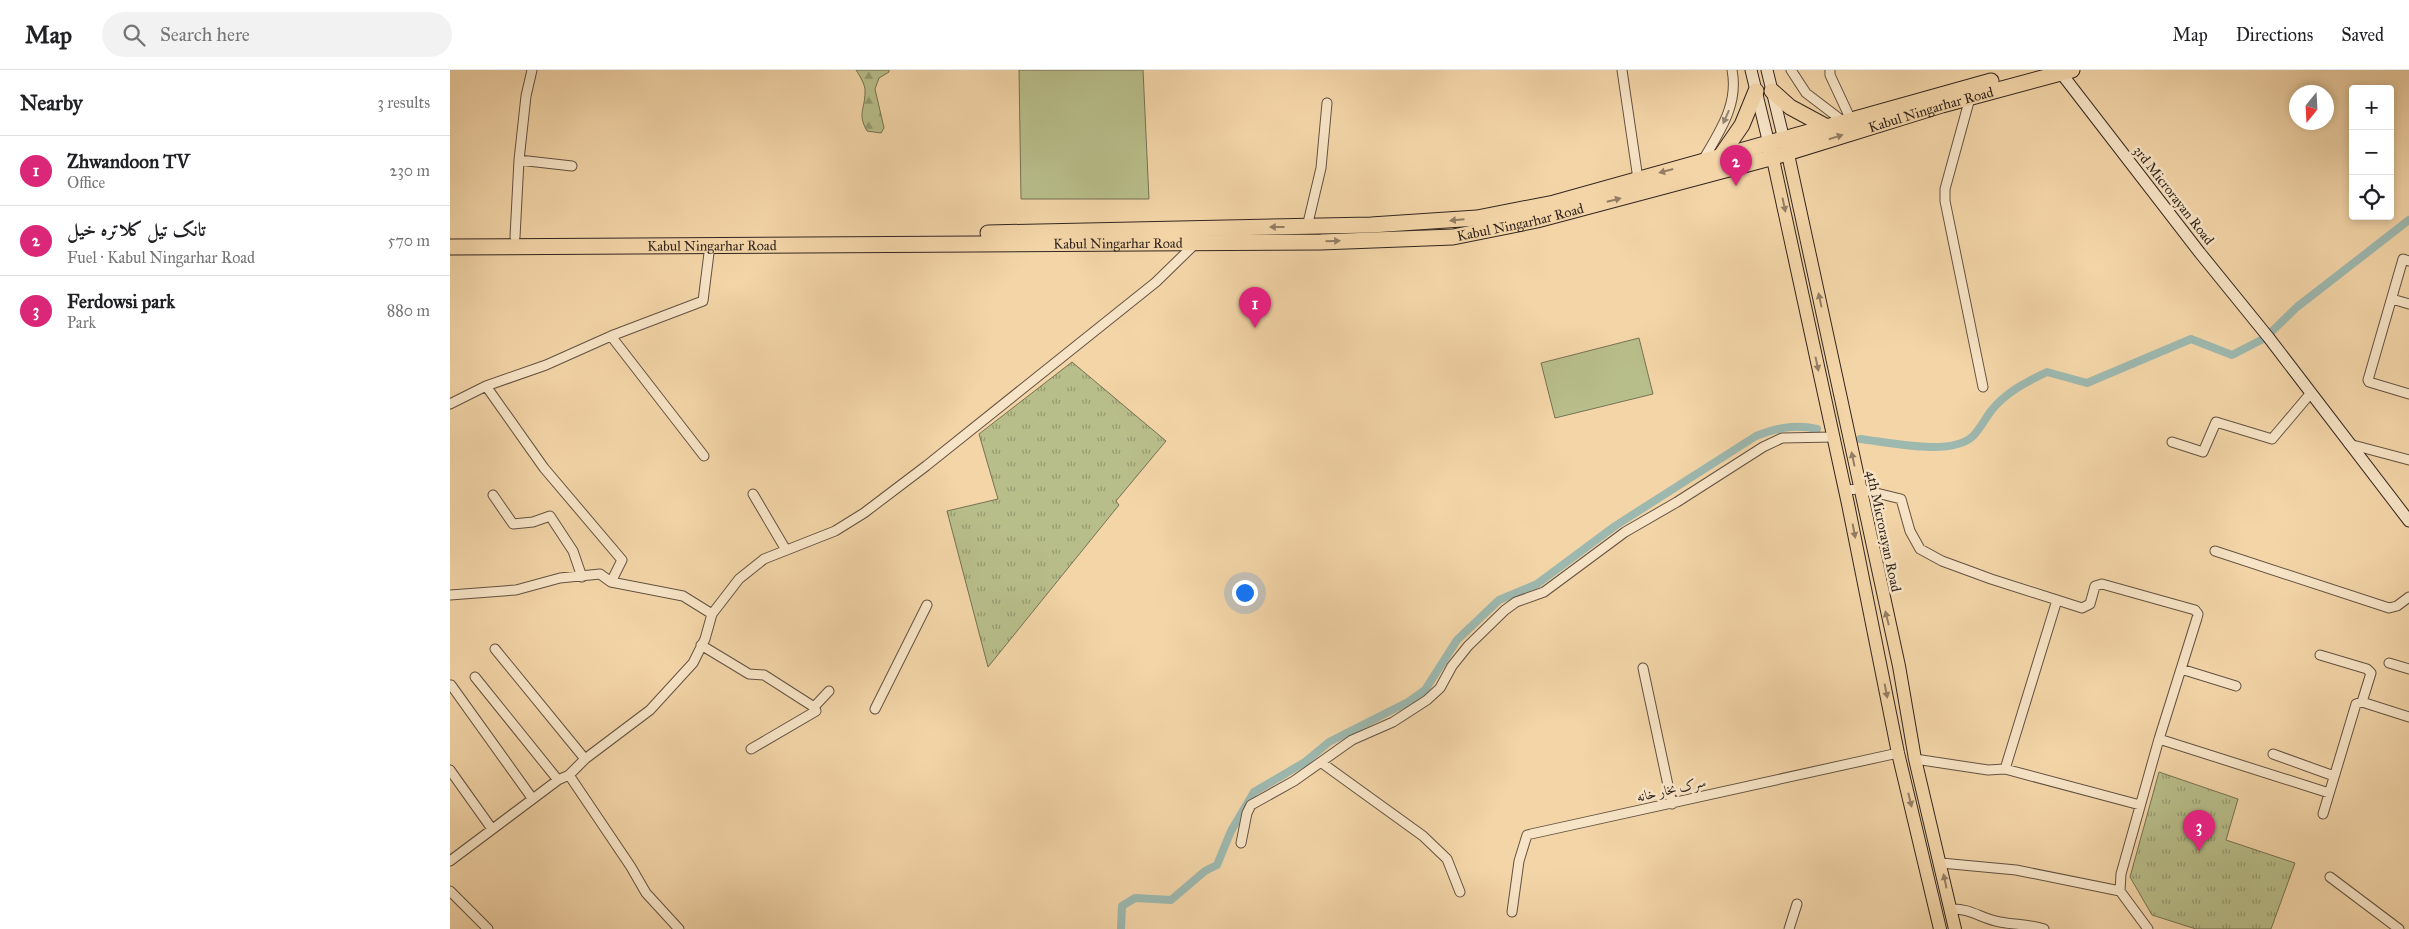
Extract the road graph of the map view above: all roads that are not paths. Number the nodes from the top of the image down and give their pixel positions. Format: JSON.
{"nodes":[{"id":1,"x":532,"y":70,"type":"edge"},
{"id":2,"x":1622,"y":70,"type":"edge"},
{"id":3,"x":1732,"y":70,"type":"edge"},
{"id":4,"x":1751,"y":70,"type":"edge"},
{"id":5,"x":1766,"y":70,"type":"edge"},
{"id":6,"x":1791,"y":70,"type":"edge"},
{"id":7,"x":1830,"y":70,"type":"edge"},
{"id":8,"x":2034,"y":70,"type":"edge"},
{"id":9,"x":2067,"y":72,"type":"edge"},
{"id":10,"x":1756,"y":91,"type":"junction"},
{"id":11,"x":1772,"y":91,"type":"junction"},
{"id":12,"x":1970,"y":98,"type":"junction"},
{"id":13,"x":1327,"y":103,"type":"dead end"},
{"id":14,"x":1848,"y":121,"type":"junction"},
{"id":15,"x":1827,"y":127,"type":"junction"},
{"id":16,"x":1787,"y":146,"type":"junction"},
{"id":17,"x":1772,"y":150,"type":"junction"},
{"id":18,"x":1720,"y":157,"type":"junction"},
{"id":19,"x":518,"y":160,"type":"junction"},
{"id":20,"x":1702,"y":162,"type":"junction"},
{"id":21,"x":572,"y":166,"type":"dead end"},
{"id":22,"x":1638,"y":179,"type":"junction"},
{"id":23,"x":1307,"y":227,"type":"junction"},
{"id":24,"x":1200,"y":236,"type":"junction"},
{"id":25,"x":515,"y":237,"type":"junction"},
{"id":26,"x":450,"y":238,"type":"edge"},
{"id":27,"x":710,"y":246,"type":"junction"},
{"id":28,"x":450,"y":247,"type":"edge"},
{"id":29,"x":2409,"y":261,"type":"edge"},
{"id":30,"x":2392,"y":298,"type":"junction"},
{"id":31,"x":2409,"y":304,"type":"edge"},
{"id":32,"x":611,"y":336,"type":"junction"},
{"id":33,"x":486,"y":386,"type":"junction"},
{"id":34,"x":1983,"y":387,"type":"dead end"},
{"id":35,"x":2310,"y":394,"type":"junction"},
{"id":36,"x":2409,"y":394,"type":"edge"},
{"id":37,"x":450,"y":404,"type":"edge"},
{"id":38,"x":1833,"y":437,"type":"junction"},
{"id":39,"x":2172,"y":442,"type":"dead end"},
{"id":40,"x":2349,"y":444,"type":"junction"},
{"id":41,"x":704,"y":456,"type":"dead end"},
{"id":42,"x":2409,"y":460,"type":"edge"},
{"id":43,"x":1860,"y":489,"type":"junction"},
{"id":44,"x":1845,"y":490,"type":"junction"},
{"id":45,"x":753,"y":494,"type":"dead end"},
{"id":46,"x":493,"y":495,"type":"dead end"},
{"id":47,"x":2409,"y":521,"type":"edge"},
{"id":48,"x":786,"y":550,"type":"junction"},
{"id":49,"x":2215,"y":551,"type":"dead end"},
{"id":50,"x":582,"y":577,"type":"junction"},
{"id":51,"x":611,"y":582,"type":"junction"},
{"id":52,"x":450,"y":595,"type":"edge"},
{"id":53,"x":2409,"y":597,"type":"edge"},
{"id":54,"x":2058,"y":600,"type":"junction"},
{"id":55,"x":928,"y":604,"type":"dead end"},
{"id":56,"x":712,"y":614,"type":"junction"},
{"id":57,"x":701,"y":645,"type":"junction"},
{"id":58,"x":495,"y":649,"type":"dead end"},
{"id":59,"x":2320,"y":655,"type":"dead end"},
{"id":60,"x":2389,"y":663,"type":"dead end"},
{"id":61,"x":1643,"y":668,"type":"dead end"},
{"id":62,"x":2181,"y":669,"type":"junction"},
{"id":63,"x":2409,"y":669,"type":"edge"},
{"id":64,"x":475,"y":677,"type":"dead end"},
{"id":65,"x":451,"y":685,"type":"dead end"},
{"id":66,"x":2236,"y":686,"type":"dead end"},
{"id":67,"x":830,"y":691,"type":"dead end"},
{"id":68,"x":2362,"y":702,"type":"junction"},
{"id":69,"x":814,"y":706,"type":"junction"},
{"id":70,"x":875,"y":708,"type":"dead end"},
{"id":71,"x":2409,"y":717,"type":"edge"},
{"id":72,"x":2159,"y":739,"type":"junction"},
{"id":73,"x":750,"y":749,"type":"dead end"},
{"id":74,"x":1898,"y":753,"type":"junction"},
{"id":75,"x":2273,"y":754,"type":"dead end"},
{"id":76,"x":585,"y":759,"type":"junction"},
{"id":77,"x":1915,"y":759,"type":"junction"},
{"id":78,"x":1322,"y":763,"type":"junction"},
{"id":79,"x":2005,"y":769,"type":"junction"},
{"id":80,"x":450,"y":770,"type":"edge"},
{"id":81,"x":569,"y":775,"type":"junction"},
{"id":82,"x":2334,"y":776,"type":"junction"},
{"id":83,"x":558,"y":780,"type":"junction"},
{"id":84,"x":2329,"y":793,"type":"junction"},
{"id":85,"x":532,"y":798,"type":"junction"},
{"id":86,"x":1672,"y":804,"type":"junction"},
{"id":87,"x":2140,"y":805,"type":"junction"},
{"id":88,"x":2323,"y":814,"type":"dead end"},
{"id":89,"x":492,"y":829,"type":"junction"},
{"id":90,"x":1241,"y":843,"type":"dead end"},
{"id":91,"x":451,"y":857,"type":"edge"},
{"id":92,"x":1941,"y":863,"type":"junction"},
{"id":93,"x":2330,"y":877,"type":"dead end"},
{"id":94,"x":450,"y":891,"type":"edge"},
{"id":95,"x":2120,"y":891,"type":"junction"},
{"id":96,"x":1460,"y":892,"type":"dead end"},
{"id":97,"x":1797,"y":904,"type":"dead end"},
{"id":98,"x":1951,"y":909,"type":"junction"},
{"id":99,"x":1512,"y":912,"type":"dead end"},
{"id":100,"x":488,"y":929,"type":"edge"},
{"id":101,"x":680,"y":929,"type":"edge"},
{"id":102,"x":1788,"y":929,"type":"edge"},
{"id":103,"x":1940,"y":929,"type":"edge"},
{"id":104,"x":1955,"y":929,"type":"edge"},
{"id":105,"x":2044,"y":929,"type":"edge"},
{"id":106,"x":2148,"y":929,"type":"edge"},
{"id":107,"x":2399,"y":929,"type":"edge"}],
"edges":[{"from":1,"to":19,"type":"street"},
{"from":2,"to":22,"type":"street"},
{"from":3,"to":20,"type":"street","one_way":true},
{"from":4,"to":10,"type":"street"},
{"from":5,"to":11,"type":"street"},
{"from":6,"to":14,"type":"street"},
{"from":7,"to":14,"type":"street"},
{"from":8,"to":14,"type":"highway","name":"Kabul Ningarhar Road"},
{"from":9,"to":12,"type":"highway","name":"Kabul Ningarhar Road"},
{"from":9,"to":35,"type":"street","name":"3rd Microrayan Road"},
{"from":10,"to":17,"type":"street"},
{"from":10,"to":18,"type":"highway"},
{"from":11,"to":15,"type":"highway"},
{"from":11,"to":16,"type":"street"},
{"from":16,"to":12,"type":"highway","name":"Kabul Ningarhar Road","one_way":true},
{"from":12,"to":34,"type":"street"},
{"from":13,"to":23,"type":"street"},
{"from":14,"to":15,"type":"highway","name":"Kabul Ningarhar Road"},
{"from":15,"to":16,"type":"highway","name":"Kabul Ningarhar Road"},
{"from":16,"to":17,"type":"highway","name":"Kabul Ningarhar Road"},
{"from":43,"to":16,"type":"main road","name":"4th Microrayan Road","one_way":true},
{"from":17,"to":18,"type":"highway","name":"Kabul Ningarhar Road"},
{"from":24,"to":17,"type":"highway","name":"Kabul Ningarhar Road","one_way":true},
{"from":17,"to":38,"type":"main road","one_way":true},
{"from":18,"to":20,"type":"highway","name":"Kabul Ningarhar Road"},
{"from":19,"to":21,"type":"street"},
{"from":19,"to":25,"type":"street"},
{"from":20,"to":22,"type":"highway","name":"Kabul Ningarhar Road","one_way":true},
{"from":22,"to":23,"type":"highway","name":"Kabul Ningarhar Road","one_way":true},
{"from":23,"to":24,"type":"highway","name":"Kabul Ningarhar Road","one_way":true},
{"from":24,"to":25,"type":"highway","name":"Kabul Ningarhar Road"},
{"from":24,"to":27,"type":"highway","name":"Kabul Ningarhar Road"},
{"from":24,"to":48,"type":"street"},
{"from":25,"to":26,"type":"highway","name":"Kabul Ningarhar Road"},
{"from":27,"to":28,"type":"highway","name":"Kabul Ningarhar Road"},
{"from":27,"to":32,"type":"street"},
{"from":29,"to":30,"type":"street"},
{"from":30,"to":31,"type":"street"},
{"from":30,"to":36,"type":"street"},
{"from":32,"to":33,"type":"street"},
{"from":32,"to":41,"type":"street"},
{"from":33,"to":37,"type":"street"},
{"from":33,"to":51,"type":"street"},
{"from":35,"to":39,"type":"street"},
{"from":35,"to":40,"type":"street","name":"3rd Microrayan Road"},
{"from":38,"to":44,"type":"main road"},
{"from":38,"to":78,"type":"street"},
{"from":40,"to":42,"type":"street"},
{"from":40,"to":47,"type":"street","name":"3rd Microrayan Road"},
{"from":43,"to":44,"type":"street"},
{"from":43,"to":54,"type":"street"},
{"from":77,"to":43,"type":"main road","name":"4th Microrayan Road","one_way":true},
{"from":44,"to":74,"type":"main road","one_way":true},
{"from":45,"to":48,"type":"street"},
{"from":46,"to":50,"type":"street"},
{"from":48,"to":56,"type":"street"},
{"from":49,"to":53,"type":"street"},
{"from":50,"to":51,"type":"street"},
{"from":50,"to":52,"type":"street"},
{"from":51,"to":56,"type":"street"},
{"from":54,"to":62,"type":"street"},
{"from":54,"to":79,"type":"street"},
{"from":55,"to":70,"type":"street"},
{"from":56,"to":57,"type":"street"},
{"from":57,"to":69,"type":"street"},
{"from":57,"to":76,"type":"street"},
{"from":58,"to":76,"type":"street"},
{"from":59,"to":68,"type":"street"},
{"from":60,"to":63,"type":"street"},
{"from":61,"to":86,"type":"street"},
{"from":62,"to":66,"type":"street"},
{"from":62,"to":72,"type":"street"},
{"from":64,"to":83,"type":"street"},
{"from":65,"to":85,"type":"street"},
{"from":67,"to":69,"type":"street"},
{"from":68,"to":71,"type":"street"},
{"from":68,"to":82,"type":"street"},
{"from":69,"to":73,"type":"street"},
{"from":72,"to":84,"type":"street"},
{"from":72,"to":87,"type":"street"},
{"from":74,"to":86,"type":"street","name":"سرک بخار خانه"},
{"from":74,"to":103,"type":"main road","one_way":true},
{"from":75,"to":82,"type":"street"},
{"from":76,"to":81,"type":"street"},
{"from":77,"to":79,"type":"street"},
{"from":77,"to":92,"type":"main road","name":"4th Microrayan Road"},
{"from":78,"to":90,"type":"street"},
{"from":78,"to":96,"type":"street"},
{"from":79,"to":87,"type":"street"},
{"from":80,"to":89,"type":"street"},
{"from":81,"to":83,"type":"street"},
{"from":81,"to":101,"type":"street"},
{"from":82,"to":84,"type":"street"},
{"from":83,"to":85,"type":"street"},
{"from":84,"to":88,"type":"street"},
{"from":85,"to":89,"type":"street"},
{"from":86,"to":99,"type":"street","name":"سرک بخار خانه"},
{"from":87,"to":95,"type":"street"},
{"from":89,"to":91,"type":"street"},
{"from":92,"to":95,"type":"street"},
{"from":98,"to":92,"type":"main road","name":"4th Microrayan Road","one_way":true},
{"from":93,"to":107,"type":"street"},
{"from":94,"to":100,"type":"street"},
{"from":95,"to":106,"type":"street"},
{"from":97,"to":102,"type":"street"},
{"from":98,"to":104,"type":"main road","name":"4th Microrayan Road"},
{"from":98,"to":105,"type":"street"}]}
